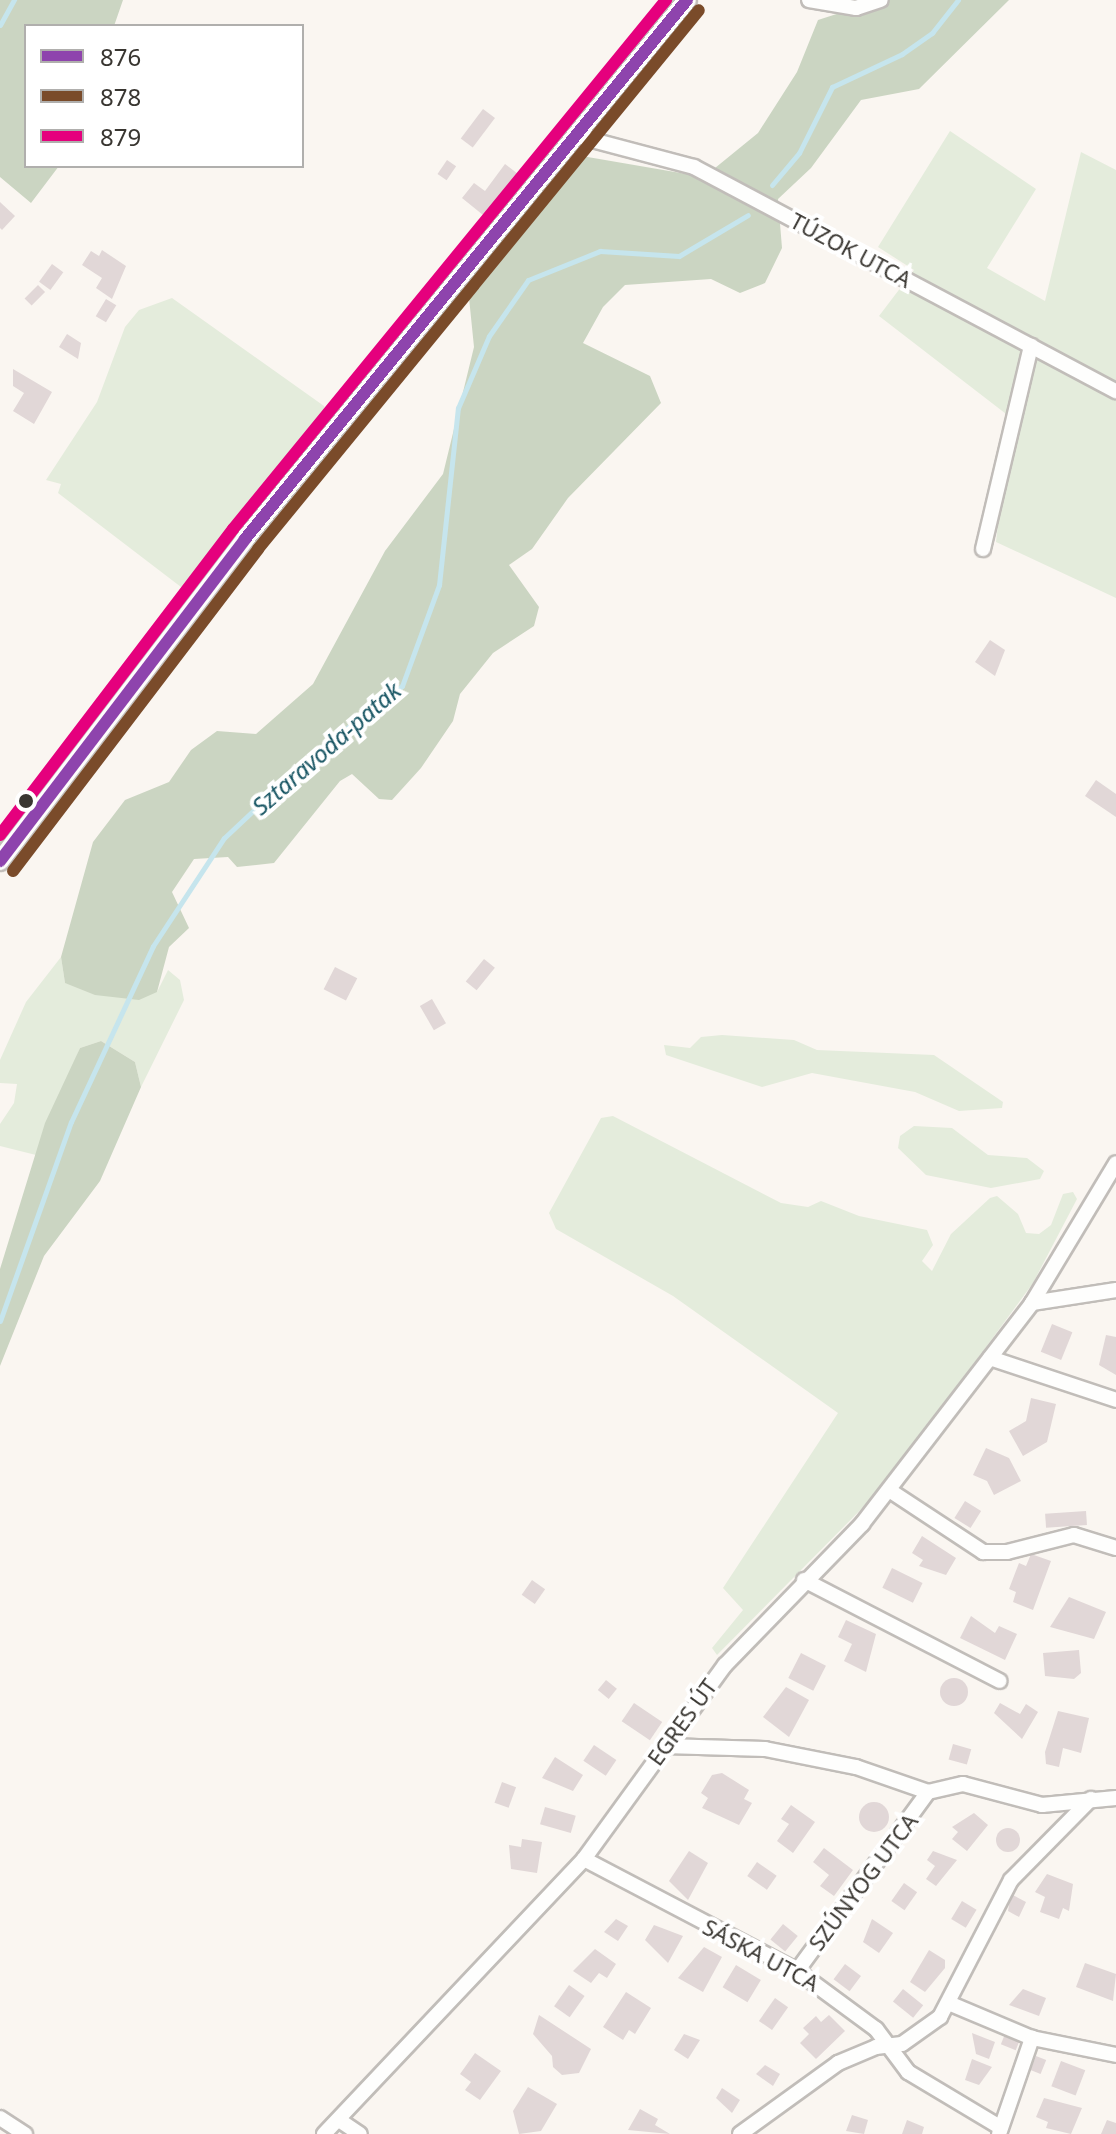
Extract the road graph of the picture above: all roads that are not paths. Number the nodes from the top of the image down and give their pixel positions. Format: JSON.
{"nodes":[{"id":1,"x":687,"y":0,"type":"edge"},
{"id":2,"x":809,"y":0,"type":"edge"},
{"id":3,"x":881,"y":0,"type":"edge"},
{"id":4,"x":577,"y":136,"type":"junction"},
{"id":5,"x":1031,"y":346,"type":"junction"},
{"id":6,"x":1116,"y":391,"type":"edge"},
{"id":7,"x":983,"y":549,"type":"dead end"},
{"id":8,"x":0,"y":861,"type":"edge"},
{"id":9,"x":1116,"y":1163,"type":"edge"},
{"id":10,"x":1116,"y":1290,"type":"edge"},
{"id":11,"x":1032,"y":1303,"type":"junction"},
{"id":12,"x":990,"y":1358,"type":"junction"},
{"id":13,"x":1116,"y":1400,"type":"edge"},
{"id":14,"x":889,"y":1490,"type":"junction"},
{"id":15,"x":1116,"y":1548,"type":"edge"},
{"id":16,"x":804,"y":1580,"type":"junction"},
{"id":17,"x":1000,"y":1681,"type":"dead end"},
{"id":18,"x":665,"y":1746,"type":"junction"},
{"id":19,"x":928,"y":1792,"type":"junction"},
{"id":20,"x":1116,"y":1798,"type":"edge"},
{"id":21,"x":1091,"y":1799,"type":"junction"},
{"id":22,"x":584,"y":1859,"type":"junction"},
{"id":23,"x":797,"y":1971,"type":"junction"},
{"id":24,"x":951,"y":2004,"type":"junction"},
{"id":25,"x":1032,"y":2038,"type":"junction"},
{"id":26,"x":889,"y":2048,"type":"junction"},
{"id":27,"x":1116,"y":2055,"type":"edge"},
{"id":28,"x":0,"y":2118,"type":"edge"},
{"id":29,"x":339,"y":2120,"type":"junction"},
{"id":30,"x":999,"y":2130,"type":"edge"},
{"id":31,"x":25,"y":2134,"type":"edge"},
{"id":32,"x":324,"y":2134,"type":"edge"},
{"id":33,"x":360,"y":2134,"type":"edge"},
{"id":34,"x":740,"y":2134,"type":"edge"}],
"edges":[{"from":1,"to":4,"type":"street"},
{"from":2,"to":3,"type":"street"},
{"from":4,"to":5,"type":"street","name":"TÚZOK UTCA"},
{"from":4,"to":8,"type":"street"},
{"from":5,"to":6,"type":"street","name":"TÚZOK UTCA"},
{"from":5,"to":7,"type":"street"},
{"from":9,"to":11,"type":"street","name":"EGRES ÚT"},
{"from":10,"to":11,"type":"street"},
{"from":11,"to":12,"type":"street","name":"EGRES ÚT"},
{"from":12,"to":13,"type":"street"},
{"from":12,"to":14,"type":"street","name":"EGRES ÚT"},
{"from":14,"to":15,"type":"street"},
{"from":14,"to":16,"type":"street","name":"EGRES ÚT"},
{"from":16,"to":17,"type":"street"},
{"from":16,"to":18,"type":"street","name":"EGRES ÚT"},
{"from":18,"to":19,"type":"street"},
{"from":18,"to":22,"type":"street","name":"EGRES ÚT"},
{"from":19,"to":21,"type":"street"},
{"from":19,"to":23,"type":"street","name":"SZÚNYOG UTCA"},
{"from":20,"to":21,"type":"street"},
{"from":21,"to":24,"type":"street"},
{"from":22,"to":23,"type":"street","name":"SÁSKA UTCA"},
{"from":22,"to":29,"type":"street","name":"EGRES ÚT"},
{"from":23,"to":26,"type":"street","name":"SÁSKA UTCA"},
{"from":24,"to":25,"type":"street"},
{"from":24,"to":26,"type":"street"},
{"from":25,"to":27,"type":"street"},
{"from":25,"to":30,"type":"street"},
{"from":26,"to":30,"type":"street","name":"SÁSKA UTCA"},
{"from":26,"to":34,"type":"street"},
{"from":28,"to":31,"type":"street"},
{"from":29,"to":32,"type":"street","name":"EGRES ÚT"},
{"from":29,"to":33,"type":"street"}]}
